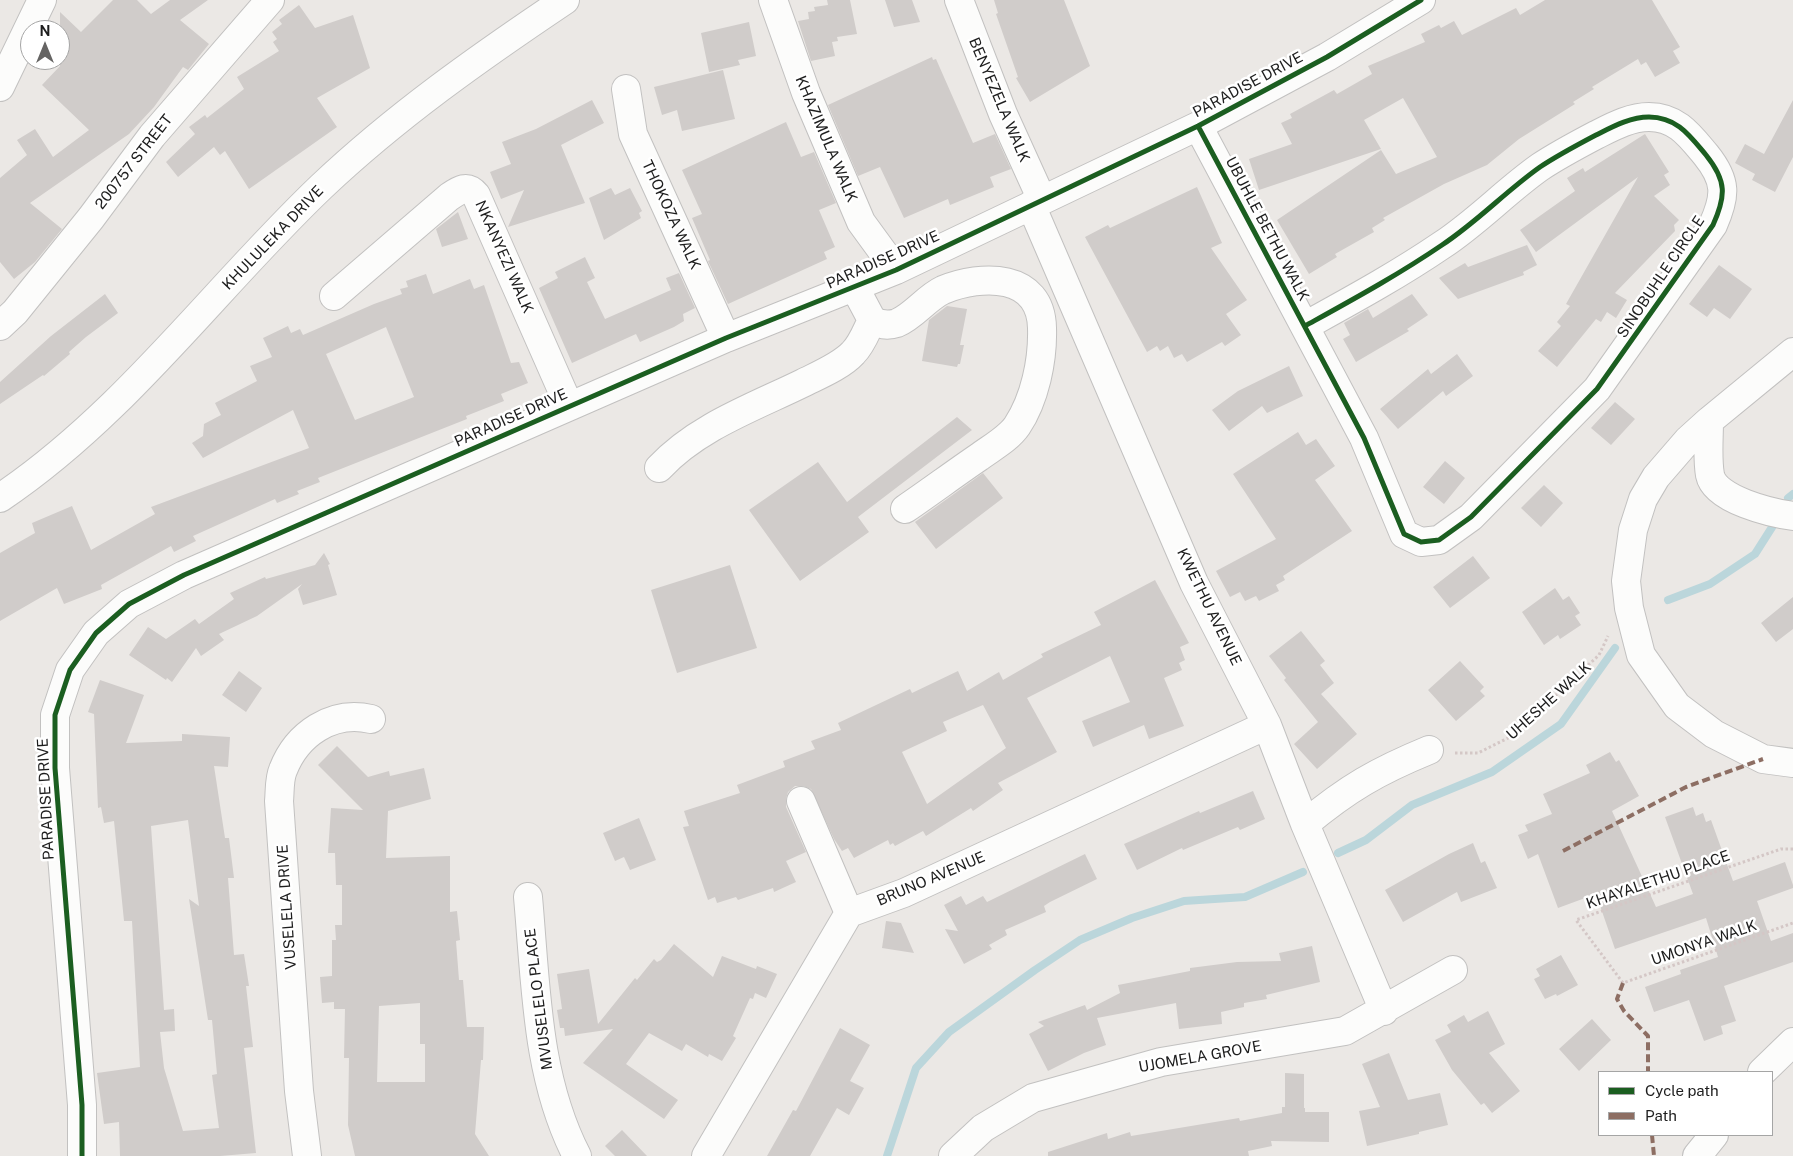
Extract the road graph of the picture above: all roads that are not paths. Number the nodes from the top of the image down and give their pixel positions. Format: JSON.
{"nodes":[{"id":1,"x":42,"y":0,"type":"edge"},
{"id":2,"x":270,"y":0,"type":"edge"},
{"id":3,"x":565,"y":0,"type":"edge"},
{"id":4,"x":773,"y":0,"type":"edge"},
{"id":5,"x":958,"y":0,"type":"edge"},
{"id":6,"x":1421,"y":0,"type":"edge"},
{"id":7,"x":0,"y":87,"type":"edge"},
{"id":8,"x":626,"y":89,"type":"dead end"},
{"id":9,"x":1198,"y":126,"type":"junction"},
{"id":10,"x":1036,"y":202,"type":"junction"},
{"id":11,"x":896,"y":270,"type":"junction"},
{"id":12,"x":855,"y":288,"type":"junction"},
{"id":13,"x":334,"y":296,"type":"dead end"},
{"id":14,"x":872,"y":320,"type":"junction"},
{"id":15,"x":0,"y":326,"type":"edge"},
{"id":16,"x":1305,"y":326,"type":"junction"},
{"id":17,"x":726,"y":338,"type":"junction"},
{"id":18,"x":1793,"y":352,"type":"edge"},
{"id":19,"x":569,"y":406,"type":"junction"},
{"id":20,"x":1708,"y":421,"type":"junction"},
{"id":21,"x":659,"y":468,"type":"dead end"},
{"id":22,"x":0,"y":498,"type":"edge"},
{"id":23,"x":905,"y":510,"type":"dead end"},
{"id":24,"x":1793,"y":516,"type":"edge"},
{"id":25,"x":1404,"y":534,"type":"joint"},
{"id":26,"x":371,"y":719,"type":"dead end"},
{"id":27,"x":1267,"y":725,"type":"junction"},
{"id":28,"x":1429,"y":750,"type":"road end"},
{"id":29,"x":1793,"y":763,"type":"edge"},
{"id":30,"x":801,"y":801,"type":"dead end"},
{"id":31,"x":1306,"y":824,"type":"junction"},
{"id":32,"x":528,"y":898,"type":"dead end"},
{"id":33,"x":849,"y":913,"type":"junction"},
{"id":34,"x":1453,"y":970,"type":"dead end"},
{"id":35,"x":1384,"y":1011,"type":"junction"},
{"id":36,"x":1793,"y":1042,"type":"edge"},
{"id":37,"x":1763,"y":1071,"type":"edge"},
{"id":38,"x":1713,"y":1136,"type":"edge"},
{"id":39,"x":82,"y":1156,"type":"edge"},
{"id":40,"x":307,"y":1156,"type":"edge"},
{"id":41,"x":577,"y":1156,"type":"edge"},
{"id":42,"x":706,"y":1156,"type":"edge"},
{"id":43,"x":953,"y":1156,"type":"edge"},
{"id":44,"x":1697,"y":1156,"type":"edge"}],
"edges":[{"from":1,"to":7,"type":"street"},
{"from":2,"to":15,"type":"street","name":"200757 STREET"},
{"from":3,"to":22,"type":"street","name":"KHULULEKA DRIVE"},
{"from":4,"to":11,"type":"street","name":"KHAZIMULA WALK"},
{"from":5,"to":10,"type":"street","name":"BENYEZELA WALK"},
{"from":6,"to":9,"type":"street","name":"PARADISE DRIVE"},
{"from":8,"to":17,"type":"street","name":"THOKOZA WALK"},
{"from":9,"to":10,"type":"street","name":"PARADISE DRIVE"},
{"from":9,"to":16,"type":"street","name":"UBUHLE BETHU WALK"},
{"from":10,"to":11,"type":"street","name":"PARADISE DRIVE"},
{"from":10,"to":27,"type":"street","name":"KWETHU AVENUE"},
{"from":11,"to":12,"type":"street","name":"PARADISE DRIVE"},
{"from":12,"to":14,"type":"street"},
{"from":12,"to":17,"type":"street","name":"PARADISE DRIVE"},
{"from":13,"to":19,"type":"street","name":"NKANYEZI WALK"},
{"from":14,"to":21,"type":"street"},
{"from":14,"to":23,"type":"street"},
{"from":16,"to":25,"type":"street","name":"UBUHLE BETHU WALK"},
{"from":16,"to":25,"type":"street","name":"SINOBUHLE CIRCLE"},
{"from":17,"to":19,"type":"street","name":"PARADISE DRIVE"},
{"from":18,"to":20,"type":"street"},
{"from":19,"to":39,"type":"street","name":"PARADISE DRIVE"},
{"from":20,"to":24,"type":"street"},
{"from":20,"to":29,"type":"street"},
{"from":26,"to":40,"type":"street","name":"VUSELELA DRIVE"},
{"from":27,"to":31,"type":"street","name":"KWETHU AVENUE"},
{"from":27,"to":33,"type":"street","name":"BRUNO AVENUE"},
{"from":28,"to":31,"type":"street"},
{"from":30,"to":33,"type":"street"},
{"from":31,"to":35,"type":"street","name":"KWETHU AVENUE"},
{"from":32,"to":41,"type":"street","name":"MVUSELELO PLACE"},
{"from":33,"to":42,"type":"street"},
{"from":34,"to":35,"type":"street","name":"UJOMELA GROVE"},
{"from":35,"to":43,"type":"street","name":"UJOMELA GROVE"},
{"from":36,"to":37,"type":"street"},
{"from":38,"to":44,"type":"street"}]}
